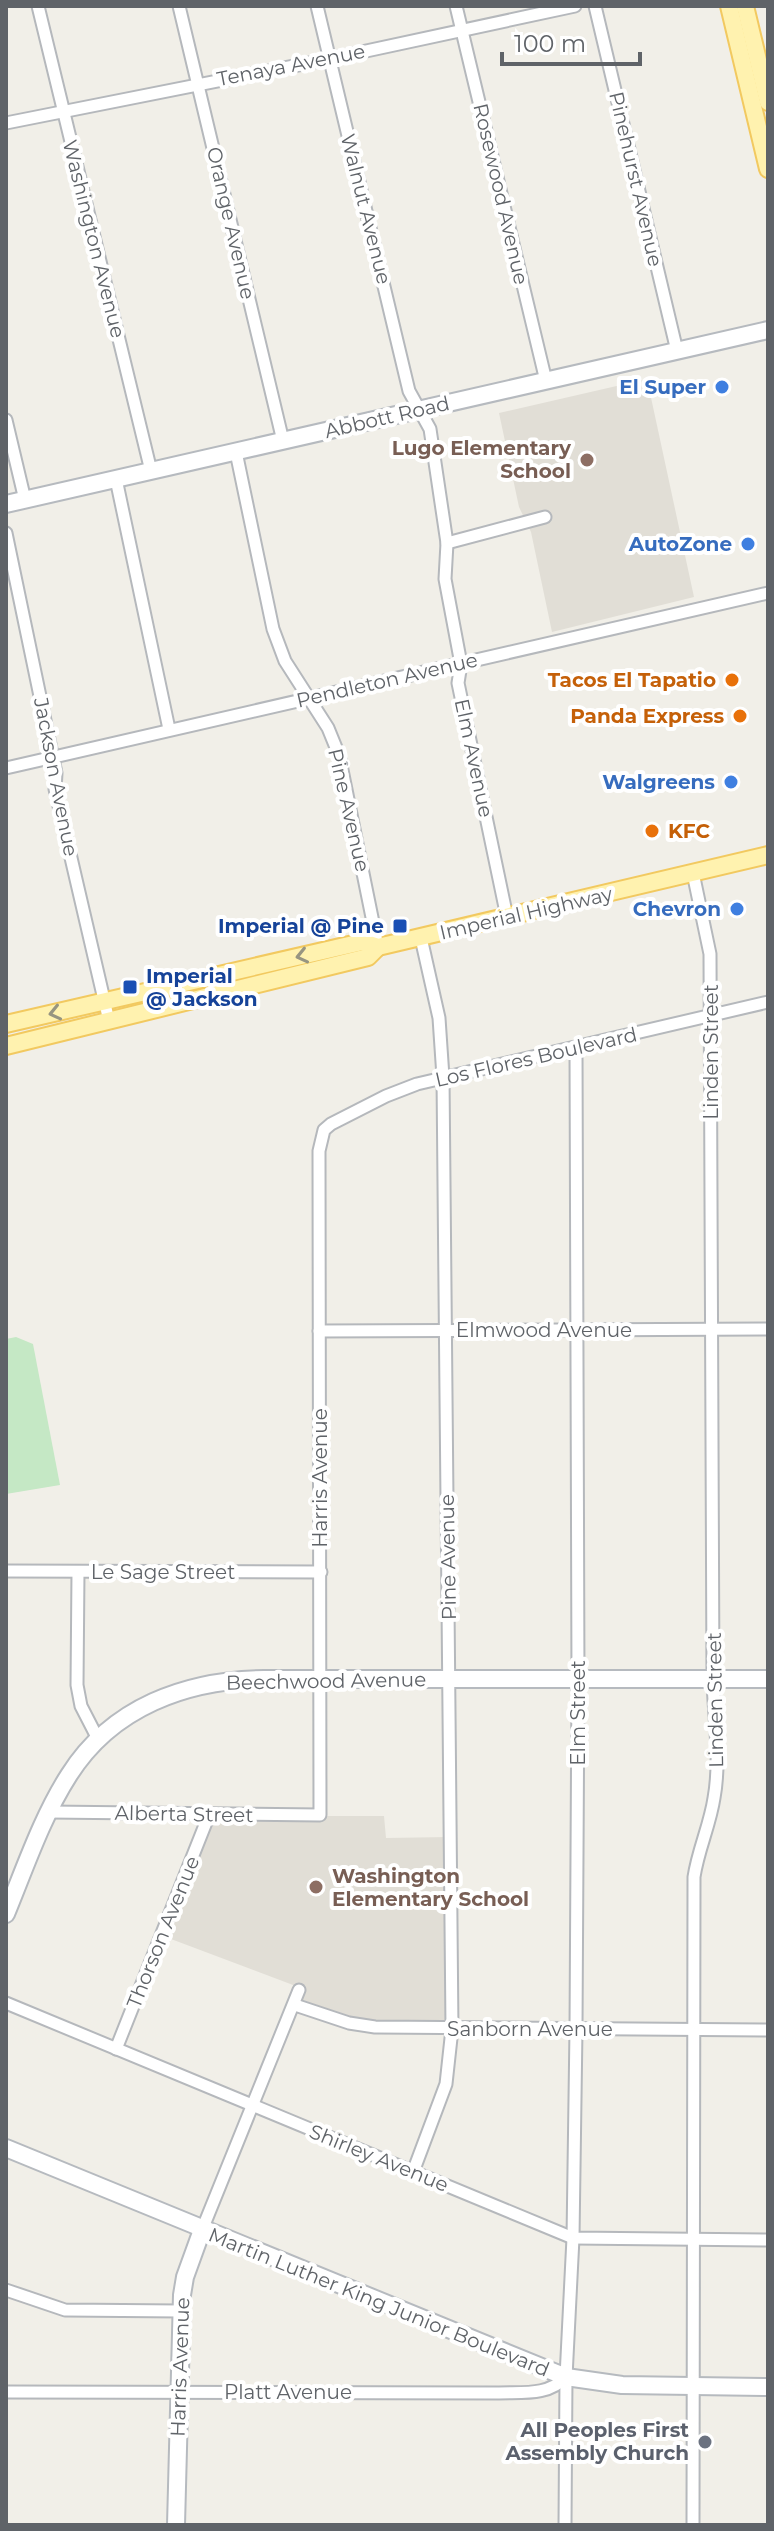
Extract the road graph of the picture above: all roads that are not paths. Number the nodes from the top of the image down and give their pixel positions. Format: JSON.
{"nodes":[{"id":1,"x":38,"y":6,"type":"edge"},
{"id":2,"x":179,"y":6,"type":"edge"},
{"id":3,"x":317,"y":6,"type":"edge"},
{"id":4,"x":456,"y":6,"type":"edge"},
{"id":5,"x":575,"y":6,"type":"edge"},
{"id":6,"x":595,"y":6,"type":"edge"},
{"id":7,"x":729,"y":6,"type":"edge"},
{"id":8,"x":745,"y":6,"type":"edge"},
{"id":9,"x":462,"y":29,"type":"junction"},
{"id":10,"x":329,"y":59,"type":"junction"},
{"id":11,"x":198,"y":84,"type":"junction"},
{"id":12,"x":768,"y":102,"type":"edge"},
{"id":13,"x":63,"y":112,"type":"junction"},
{"id":14,"x":6,"y":123,"type":"edge"},
{"id":15,"x":768,"y":169,"type":"edge"},
{"id":16,"x":768,"y":330,"type":"edge"},
{"id":17,"x":677,"y":351,"type":"junction"},
{"id":18,"x":546,"y":381,"type":"junction"},
{"id":19,"x":419,"y":410,"type":"junction"},
{"id":20,"x":6,"y":420,"type":"edge"},
{"id":21,"x":283,"y":441,"type":"junction"},
{"id":22,"x":236,"y":452,"type":"junction"},
{"id":23,"x":151,"y":471,"type":"junction"},
{"id":24,"x":116,"y":479,"type":"junction"},
{"id":25,"x":25,"y":500,"type":"junction"},
{"id":26,"x":6,"y":504,"type":"edge"},
{"id":27,"x":545,"y":517,"type":"dead end"},
{"id":28,"x":6,"y":533,"type":"edge"},
{"id":29,"x":447,"y":543,"type":"junction"},
{"id":30,"x":768,"y":593,"type":"edge"},
{"id":31,"x":461,"y":664,"type":"junction"},
{"id":32,"x":308,"y":698,"type":"junction"},
{"id":33,"x":169,"y":729,"type":"junction"},
{"id":34,"x":53,"y":758,"type":"junction"},
{"id":35,"x":6,"y":768,"type":"edge"},
{"id":36,"x":768,"y":855,"type":"edge"},
{"id":37,"x":693,"y":873,"type":"junction"},
{"id":38,"x":507,"y":917,"type":"junction"},
{"id":39,"x":421,"y":938,"type":"junction"},
{"id":40,"x":378,"y":947,"type":"junction"},
{"id":41,"x":104,"y":1002,"type":"junction"},
{"id":42,"x":768,"y":1002,"type":"edge"},
{"id":43,"x":711,"y":1016,"type":"junction"},
{"id":44,"x":109,"y":1021,"type":"junction"},
{"id":45,"x":6,"y":1024,"type":"edge"},
{"id":46,"x":6,"y":1046,"type":"edge"},
{"id":47,"x":576,"y":1048,"type":"junction"},
{"id":48,"x":443,"y":1077,"type":"junction"},
{"id":49,"x":320,"y":1141,"type":"joint"},
{"id":50,"x":576,"y":1329,"type":"junction"},
{"id":51,"x":711,"y":1329,"type":"junction"},
{"id":52,"x":768,"y":1329,"type":"edge"},
{"id":53,"x":445,"y":1330,"type":"junction"},
{"id":54,"x":319,"y":1331,"type":"junction"},
{"id":55,"x":6,"y":1571,"type":"edge"},
{"id":56,"x":78,"y":1572,"type":"junction"},
{"id":57,"x":321,"y":1572,"type":"junction"},
{"id":58,"x":768,"y":1679,"type":"edge"},
{"id":59,"x":320,"y":1680,"type":"junction"},
{"id":60,"x":450,"y":1680,"type":"junction"},
{"id":61,"x":578,"y":1680,"type":"junction"},
{"id":62,"x":713,"y":1680,"type":"junction"},
{"id":63,"x":98,"y":1739,"type":"junction"},
{"id":64,"x":49,"y":1812,"type":"junction"},
{"id":65,"x":209,"y":1815,"type":"junction"},
{"id":66,"x":320,"y":1815,"type":"joint"},
{"id":67,"x":6,"y":1914,"type":"edge"},
{"id":68,"x":299,"y":1990,"type":"dead end"},
{"id":69,"x":6,"y":2003,"type":"edge"},
{"id":70,"x":295,"y":2005,"type":"junction"},
{"id":71,"x":452,"y":2029,"type":"junction"},
{"id":72,"x":576,"y":2029,"type":"junction"},
{"id":73,"x":694,"y":2029,"type":"junction"},
{"id":74,"x":768,"y":2030,"type":"edge"},
{"id":75,"x":116,"y":2049,"type":"junction"},
{"id":76,"x":253,"y":2106,"type":"junction"},
{"id":77,"x":6,"y":2148,"type":"edge"},
{"id":78,"x":413,"y":2172,"type":"junction"},
{"id":79,"x":202,"y":2230,"type":"junction"},
{"id":80,"x":573,"y":2238,"type":"junction"},
{"id":81,"x":695,"y":2240,"type":"junction"},
{"id":82,"x":768,"y":2240,"type":"edge"},
{"id":83,"x":6,"y":2290,"type":"edge"},
{"id":84,"x":180,"y":2311,"type":"junction"},
{"id":85,"x":566,"y":2377,"type":"junction"},
{"id":86,"x":693,"y":2386,"type":"junction"},
{"id":87,"x":768,"y":2387,"type":"edge"},
{"id":88,"x":6,"y":2392,"type":"edge"},
{"id":89,"x":180,"y":2392,"type":"junction"},
{"id":90,"x":176,"y":2525,"type":"edge"},
{"id":91,"x":565,"y":2525,"type":"edge"},
{"id":92,"x":693,"y":2525,"type":"edge"}],
"edges":[{"from":1,"to":13,"type":"street","name":"Washington Avenue"},
{"from":2,"to":11,"type":"street","name":"Orange Avenue"},
{"from":3,"to":10,"type":"street","name":"Walnut Avenue"},
{"from":4,"to":9,"type":"street","name":"Rosewood Avenue"},
{"from":5,"to":9,"type":"street","name":"Tenaya Avenue"},
{"from":6,"to":17,"type":"street","name":"Pinehurst Avenue"},
{"from":7,"to":15,"type":"main road"},
{"from":8,"to":12,"type":"main road"},
{"from":9,"to":10,"type":"street","name":"Tenaya Avenue"},
{"from":9,"to":18,"type":"street","name":"Rosewood Avenue"},
{"from":10,"to":11,"type":"street","name":"Tenaya Avenue"},
{"from":10,"to":19,"type":"street","name":"Walnut Avenue"},
{"from":11,"to":13,"type":"street","name":"Tenaya Avenue"},
{"from":11,"to":21,"type":"street","name":"Orange Avenue"},
{"from":13,"to":14,"type":"street","name":"Tenaya Avenue"},
{"from":13,"to":23,"type":"street","name":"Washington Avenue"},
{"from":16,"to":17,"type":"street","name":"Abbott Road"},
{"from":17,"to":18,"type":"street","name":"Abbott Road"},
{"from":18,"to":19,"type":"street","name":"Abbott Road"},
{"from":19,"to":21,"type":"street","name":"Abbott Road"},
{"from":19,"to":29,"type":"street","name":"Elm Avenue"},
{"from":20,"to":25,"type":"street"},
{"from":21,"to":22,"type":"street","name":"Abbott Road"},
{"from":22,"to":23,"type":"street","name":"Abbott Road"},
{"from":22,"to":32,"type":"street","name":"Pine Avenue"},
{"from":23,"to":24,"type":"street","name":"Abbott Road"},
{"from":24,"to":25,"type":"street","name":"Abbott Road"},
{"from":24,"to":33,"type":"street"},
{"from":25,"to":26,"type":"street","name":"Abbott Road"},
{"from":27,"to":29,"type":"street"},
{"from":28,"to":34,"type":"street","name":"Jackson Avenue"},
{"from":29,"to":31,"type":"street","name":"Elm Avenue"},
{"from":30,"to":31,"type":"street","name":"Pendleton Avenue"},
{"from":31,"to":32,"type":"street","name":"Pendleton Avenue"},
{"from":31,"to":38,"type":"street","name":"Elm Avenue"},
{"from":32,"to":33,"type":"street","name":"Pendleton Avenue"},
{"from":32,"to":40,"type":"street","name":"Pine Avenue"},
{"from":33,"to":34,"type":"street","name":"Pendleton Avenue"},
{"from":34,"to":35,"type":"street","name":"Pendleton Avenue"},
{"from":34,"to":41,"type":"street","name":"Jackson Avenue"},
{"from":36,"to":37,"type":"main road","name":"Imperial Highway"},
{"from":37,"to":38,"type":"main road","name":"Imperial Highway"},
{"from":37,"to":43,"type":"street","name":"Linden Street"},
{"from":38,"to":39,"type":"main road","name":"Imperial Highway"},
{"from":39,"to":40,"type":"main road","name":"Imperial Highway"},
{"from":39,"to":48,"type":"street","name":"Pine Avenue"},
{"from":40,"to":41,"type":"main road","name":"Imperial Highway","one_way":true},
{"from":40,"to":44,"type":"main road","name":"Imperial Highway"},
{"from":41,"to":44,"type":"street","name":"Jackson Avenue"},
{"from":41,"to":45,"type":"main road","name":"Imperial Highway","one_way":true},
{"from":42,"to":43,"type":"street","name":"Los Flores Boulevard"},
{"from":43,"to":47,"type":"street","name":"Los Flores Boulevard"},
{"from":43,"to":51,"type":"street","name":"Linden Street"},
{"from":44,"to":46,"type":"main road","name":"Imperial Highway"},
{"from":47,"to":48,"type":"street","name":"Los Flores Boulevard"},
{"from":47,"to":50,"type":"street","name":"Elm Street"},
{"from":48,"to":49,"type":"street","name":"Los Flores Boulevard"},
{"from":48,"to":53,"type":"street","name":"Pine Avenue"},
{"from":49,"to":54,"type":"street","name":"Harris Avenue"},
{"from":50,"to":51,"type":"street","name":"Elmwood Avenue"},
{"from":50,"to":53,"type":"street","name":"Elmwood Avenue"},
{"from":50,"to":61,"type":"street","name":"Elm Street"},
{"from":51,"to":52,"type":"street","name":"Elmwood Avenue"},
{"from":51,"to":62,"type":"street","name":"Linden Street"},
{"from":53,"to":54,"type":"street","name":"Elmwood Avenue"},
{"from":53,"to":60,"type":"street","name":"Pine Avenue"},
{"from":54,"to":57,"type":"street","name":"Harris Avenue"},
{"from":55,"to":56,"type":"street","name":"Le Sage Street"},
{"from":56,"to":57,"type":"street","name":"Le Sage Street"},
{"from":56,"to":63,"type":"street"},
{"from":57,"to":59,"type":"street","name":"Harris Avenue"},
{"from":58,"to":62,"type":"street","name":"Beechwood Avenue"},
{"from":59,"to":60,"type":"street","name":"Beechwood Avenue"},
{"from":59,"to":63,"type":"street","name":"Beechwood Avenue"},
{"from":59,"to":66,"type":"street","name":"Harris Avenue"},
{"from":60,"to":61,"type":"street","name":"Beechwood Avenue"},
{"from":60,"to":71,"type":"street","name":"Pine Avenue"},
{"from":61,"to":62,"type":"street","name":"Beechwood Avenue"},
{"from":61,"to":72,"type":"street","name":"Elm Street"},
{"from":62,"to":73,"type":"street","name":"Linden Street"},
{"from":63,"to":64,"type":"street","name":"Beechwood Avenue"},
{"from":64,"to":65,"type":"street","name":"Alberta Street"},
{"from":64,"to":67,"type":"street","name":"Beechwood Avenue"},
{"from":65,"to":66,"type":"street","name":"Alberta Street"},
{"from":65,"to":75,"type":"street","name":"Thorson Avenue"},
{"from":68,"to":70,"type":"street","name":"Harris Avenue"},
{"from":69,"to":75,"type":"street","name":"Shirley Avenue"},
{"from":70,"to":71,"type":"street","name":"Sanborn Avenue"},
{"from":70,"to":76,"type":"street","name":"Harris Avenue"},
{"from":71,"to":72,"type":"street","name":"Sanborn Avenue"},
{"from":71,"to":78,"type":"street","name":"Pine Avenue"},
{"from":72,"to":73,"type":"street","name":"Sanborn Avenue"},
{"from":72,"to":80,"type":"street","name":"Elm Street"},
{"from":73,"to":74,"type":"street","name":"Sanborn Avenue"},
{"from":73,"to":81,"type":"street","name":"Linden Street"},
{"from":75,"to":76,"type":"street","name":"Shirley Avenue"},
{"from":76,"to":78,"type":"street","name":"Shirley Avenue"},
{"from":76,"to":79,"type":"street","name":"Harris Avenue"},
{"from":77,"to":79,"type":"street","name":"Martin Luther King Junior Boulevard"},
{"from":78,"to":80,"type":"street","name":"Shirley Avenue"},
{"from":79,"to":84,"type":"street","name":"Harris Avenue"},
{"from":79,"to":85,"type":"street","name":"Martin Luther King Junior Boulevard"},
{"from":80,"to":81,"type":"street","name":"Shirley Avenue"},
{"from":80,"to":85,"type":"street","name":"Elm Street"},
{"from":81,"to":82,"type":"street","name":"Shirley Avenue"},
{"from":81,"to":86,"type":"street","name":"Linden Street"},
{"from":83,"to":84,"type":"street"},
{"from":84,"to":89,"type":"street","name":"Harris Avenue"},
{"from":85,"to":86,"type":"street","name":"Martin Luther King Junior Boulevard"},
{"from":85,"to":89,"type":"street","name":"Platt Avenue"},
{"from":85,"to":91,"type":"street"},
{"from":86,"to":87,"type":"street","name":"Martin Luther King Junior Boulevard"},
{"from":86,"to":92,"type":"street","name":"Linden Street"},
{"from":88,"to":89,"type":"street","name":"Platt Avenue"},
{"from":89,"to":90,"type":"street","name":"Harris Avenue"}]}
